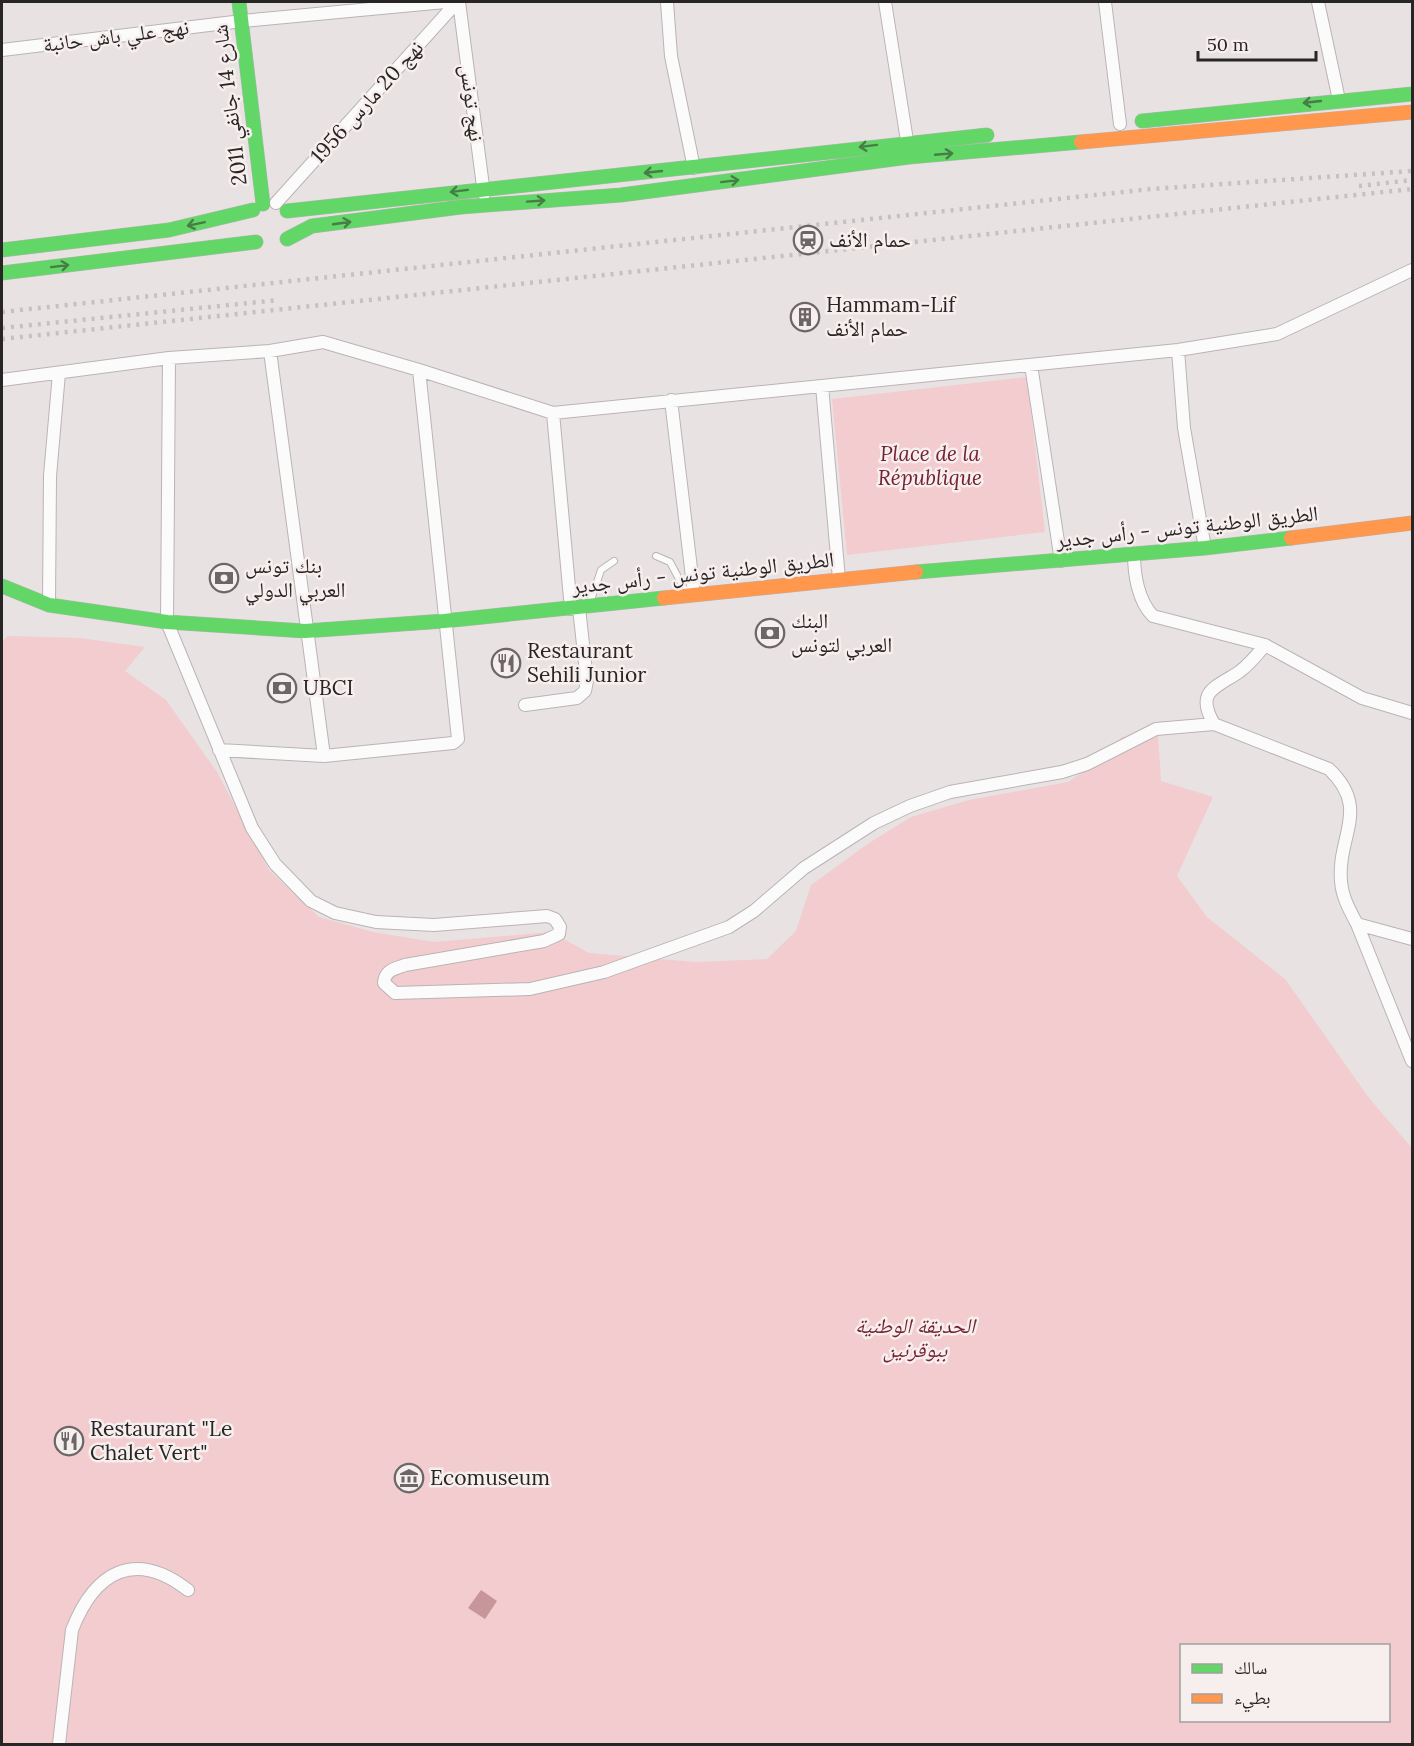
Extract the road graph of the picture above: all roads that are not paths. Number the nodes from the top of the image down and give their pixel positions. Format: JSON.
{"nodes":[{"id":1,"x":239,"y":2,"type":"edge"},
{"id":2,"x":445,"y":2,"type":"edge"},
{"id":3,"x":458,"y":2,"type":"edge"},
{"id":4,"x":668,"y":2,"type":"edge"},
{"id":5,"x":885,"y":2,"type":"edge"},
{"id":6,"x":1105,"y":2,"type":"edge"},
{"id":7,"x":1318,"y":2,"type":"edge"},
{"id":8,"x":242,"y":21,"type":"junction"},
{"id":9,"x":2,"y":50,"type":"edge"},
{"id":10,"x":1413,"y":94,"type":"edge"},
{"id":11,"x":1339,"y":99,"type":"junction"},
{"id":12,"x":1413,"y":112,"type":"edge"},
{"id":13,"x":1114,"y":124,"type":"joint"},
{"id":14,"x":1002,"y":134,"type":"dead end"},
{"id":15,"x":907,"y":141,"type":"junction"},
{"id":16,"x":909,"y":158,"type":"junction"},
{"id":17,"x":694,"y":168,"type":"junction"},
{"id":18,"x":483,"y":189,"type":"junction"},
{"id":19,"x":485,"y":205,"type":"junction"},
{"id":20,"x":270,"y":207,"type":"junction"},
{"id":21,"x":287,"y":239,"type":"junction"},
{"id":22,"x":256,"y":242,"type":"junction"},
{"id":23,"x":2,"y":250,"type":"edge"},
{"id":24,"x":1413,"y":270,"type":"edge"},
{"id":25,"x":2,"y":273,"type":"edge"},
{"id":26,"x":1178,"y":350,"type":"junction"},
{"id":27,"x":270,"y":351,"type":"junction"},
{"id":28,"x":169,"y":358,"type":"junction"},
{"id":29,"x":1031,"y":365,"type":"junction"},
{"id":30,"x":419,"y":370,"type":"junction"},
{"id":31,"x":59,"y":373,"type":"junction"},
{"id":32,"x":2,"y":380,"type":"edge"},
{"id":33,"x":822,"y":386,"type":"junction"},
{"id":34,"x":672,"y":400,"type":"junction"},
{"id":35,"x":553,"y":413,"type":"junction"},
{"id":36,"x":1413,"y":523,"type":"edge"},
{"id":37,"x":1205,"y":548,"type":"junction"},
{"id":38,"x":1134,"y":554,"type":"junction"},
{"id":39,"x":656,"y":556,"type":"dead end"},
{"id":40,"x":614,"y":561,"type":"dead end"},
{"id":41,"x":1061,"y":561,"type":"junction"},
{"id":42,"x":839,"y":579,"type":"junction"},
{"id":43,"x":2,"y":585,"type":"edge"},
{"id":44,"x":691,"y":595,"type":"junction"},
{"id":45,"x":49,"y":604,"type":"junction"},
{"id":46,"x":580,"y":608,"type":"junction"},
{"id":47,"x":444,"y":621,"type":"junction"},
{"id":48,"x":167,"y":622,"type":"junction"},
{"id":49,"x":306,"y":631,"type":"junction"},
{"id":50,"x":1265,"y":645,"type":"junction"},
{"id":51,"x":525,"y":705,"type":"dead end"},
{"id":52,"x":1413,"y":713,"type":"edge"},
{"id":53,"x":1214,"y":724,"type":"junction"},
{"id":54,"x":219,"y":750,"type":"junction"},
{"id":55,"x":324,"y":756,"type":"junction"},
{"id":56,"x":1357,"y":924,"type":"junction"},
{"id":57,"x":1413,"y":939,"type":"edge"},
{"id":58,"x":1413,"y":1061,"type":"edge"},
{"id":59,"x":188,"y":1590,"type":"dead end"},
{"id":60,"x":59,"y":1744,"type":"edge"}],
"edges":[{"from":1,"to":8,"type":"main road","name":"شارع 14 جانفي 2011"},
{"from":2,"to":8,"type":"street","name":"نهج علي باش حانبة"},
{"from":3,"to":18,"type":"street","name":"نهج تونس"},
{"from":3,"to":20,"type":"street","name":"نهج 20 مارس 1956"},
{"from":4,"to":17,"type":"street"},
{"from":5,"to":15,"type":"street"},
{"from":6,"to":13,"type":"street"},
{"from":7,"to":11,"type":"street"},
{"from":8,"to":9,"type":"street","name":"نهج علي باش حانبة"},
{"from":8,"to":20,"type":"main road","name":"شارع 14 جانفي 2011"},
{"from":10,"to":11,"type":"main road"},
{"from":11,"to":13,"type":"main road","one_way":true},
{"from":16,"to":12,"type":"main road","one_way":true},
{"from":14,"to":15,"type":"main road"},
{"from":15,"to":16,"type":"street"},
{"from":15,"to":17,"type":"main road","one_way":true},
{"from":19,"to":16,"type":"main road","one_way":true},
{"from":17,"to":18,"type":"main road","one_way":true},
{"from":18,"to":19,"type":"street","name":"نهج تونس"},
{"from":18,"to":20,"type":"main road","one_way":true},
{"from":21,"to":19,"type":"main road","one_way":true},
{"from":20,"to":21,"type":"main road"},
{"from":20,"to":22,"type":"main road"},
{"from":20,"to":23,"type":"main road","one_way":true},
{"from":21,"to":22,"type":"main road"},
{"from":25,"to":22,"type":"main road","one_way":true},
{"from":24,"to":26,"type":"street"},
{"from":26,"to":29,"type":"street"},
{"from":26,"to":37,"type":"street"},
{"from":27,"to":28,"type":"street"},
{"from":27,"to":30,"type":"street"},
{"from":27,"to":49,"type":"street"},
{"from":28,"to":31,"type":"street"},
{"from":28,"to":48,"type":"street"},
{"from":29,"to":33,"type":"street"},
{"from":29,"to":41,"type":"street"},
{"from":30,"to":35,"type":"street"},
{"from":30,"to":47,"type":"street"},
{"from":31,"to":32,"type":"street"},
{"from":31,"to":45,"type":"street"},
{"from":33,"to":34,"type":"street"},
{"from":33,"to":42,"type":"street"},
{"from":34,"to":35,"type":"street"},
{"from":34,"to":44,"type":"street"},
{"from":35,"to":46,"type":"street"},
{"from":36,"to":37,"type":"main road","name":"الطريق الوطنية تونس - رأس جدير"},
{"from":37,"to":38,"type":"main road","name":"الطريق الوطنية تونس - رأس جدير"},
{"from":38,"to":41,"type":"main road","name":"الطريق الوطنية تونس - رأس جدير"},
{"from":38,"to":50,"type":"street"},
{"from":39,"to":44,"type":"lane"},
{"from":40,"to":46,"type":"lane"},
{"from":41,"to":42,"type":"main road","name":"الطريق الوطنية تونس - رأس جدير"},
{"from":42,"to":44,"type":"main road","name":"الطريق الوطنية تونس - رأس جدير"},
{"from":43,"to":45,"type":"main road","name":"الطريق الوطنية تونس - رأس جدير"},
{"from":44,"to":46,"type":"main road","name":"الطريق الوطنية تونس - رأس جدير"},
{"from":45,"to":48,"type":"main road","name":"الطريق الوطنية تونس - رأس جدير"},
{"from":46,"to":47,"type":"main road","name":"الطريق الوطنية تونس - رأس جدير"},
{"from":46,"to":51,"type":"street"},
{"from":47,"to":49,"type":"main road","name":"الطريق الوطنية تونس - رأس جدير"},
{"from":47,"to":55,"type":"street"},
{"from":48,"to":49,"type":"main road","name":"الطريق الوطنية تونس - رأس جدير"},
{"from":48,"to":54,"type":"street"},
{"from":49,"to":55,"type":"street"},
{"from":50,"to":52,"type":"street"},
{"from":50,"to":53,"type":"street"},
{"from":53,"to":54,"type":"street"},
{"from":53,"to":56,"type":"street"},
{"from":54,"to":55,"type":"street"},
{"from":56,"to":57,"type":"street"},
{"from":56,"to":58,"type":"street"},
{"from":59,"to":60,"type":"street"}]}
